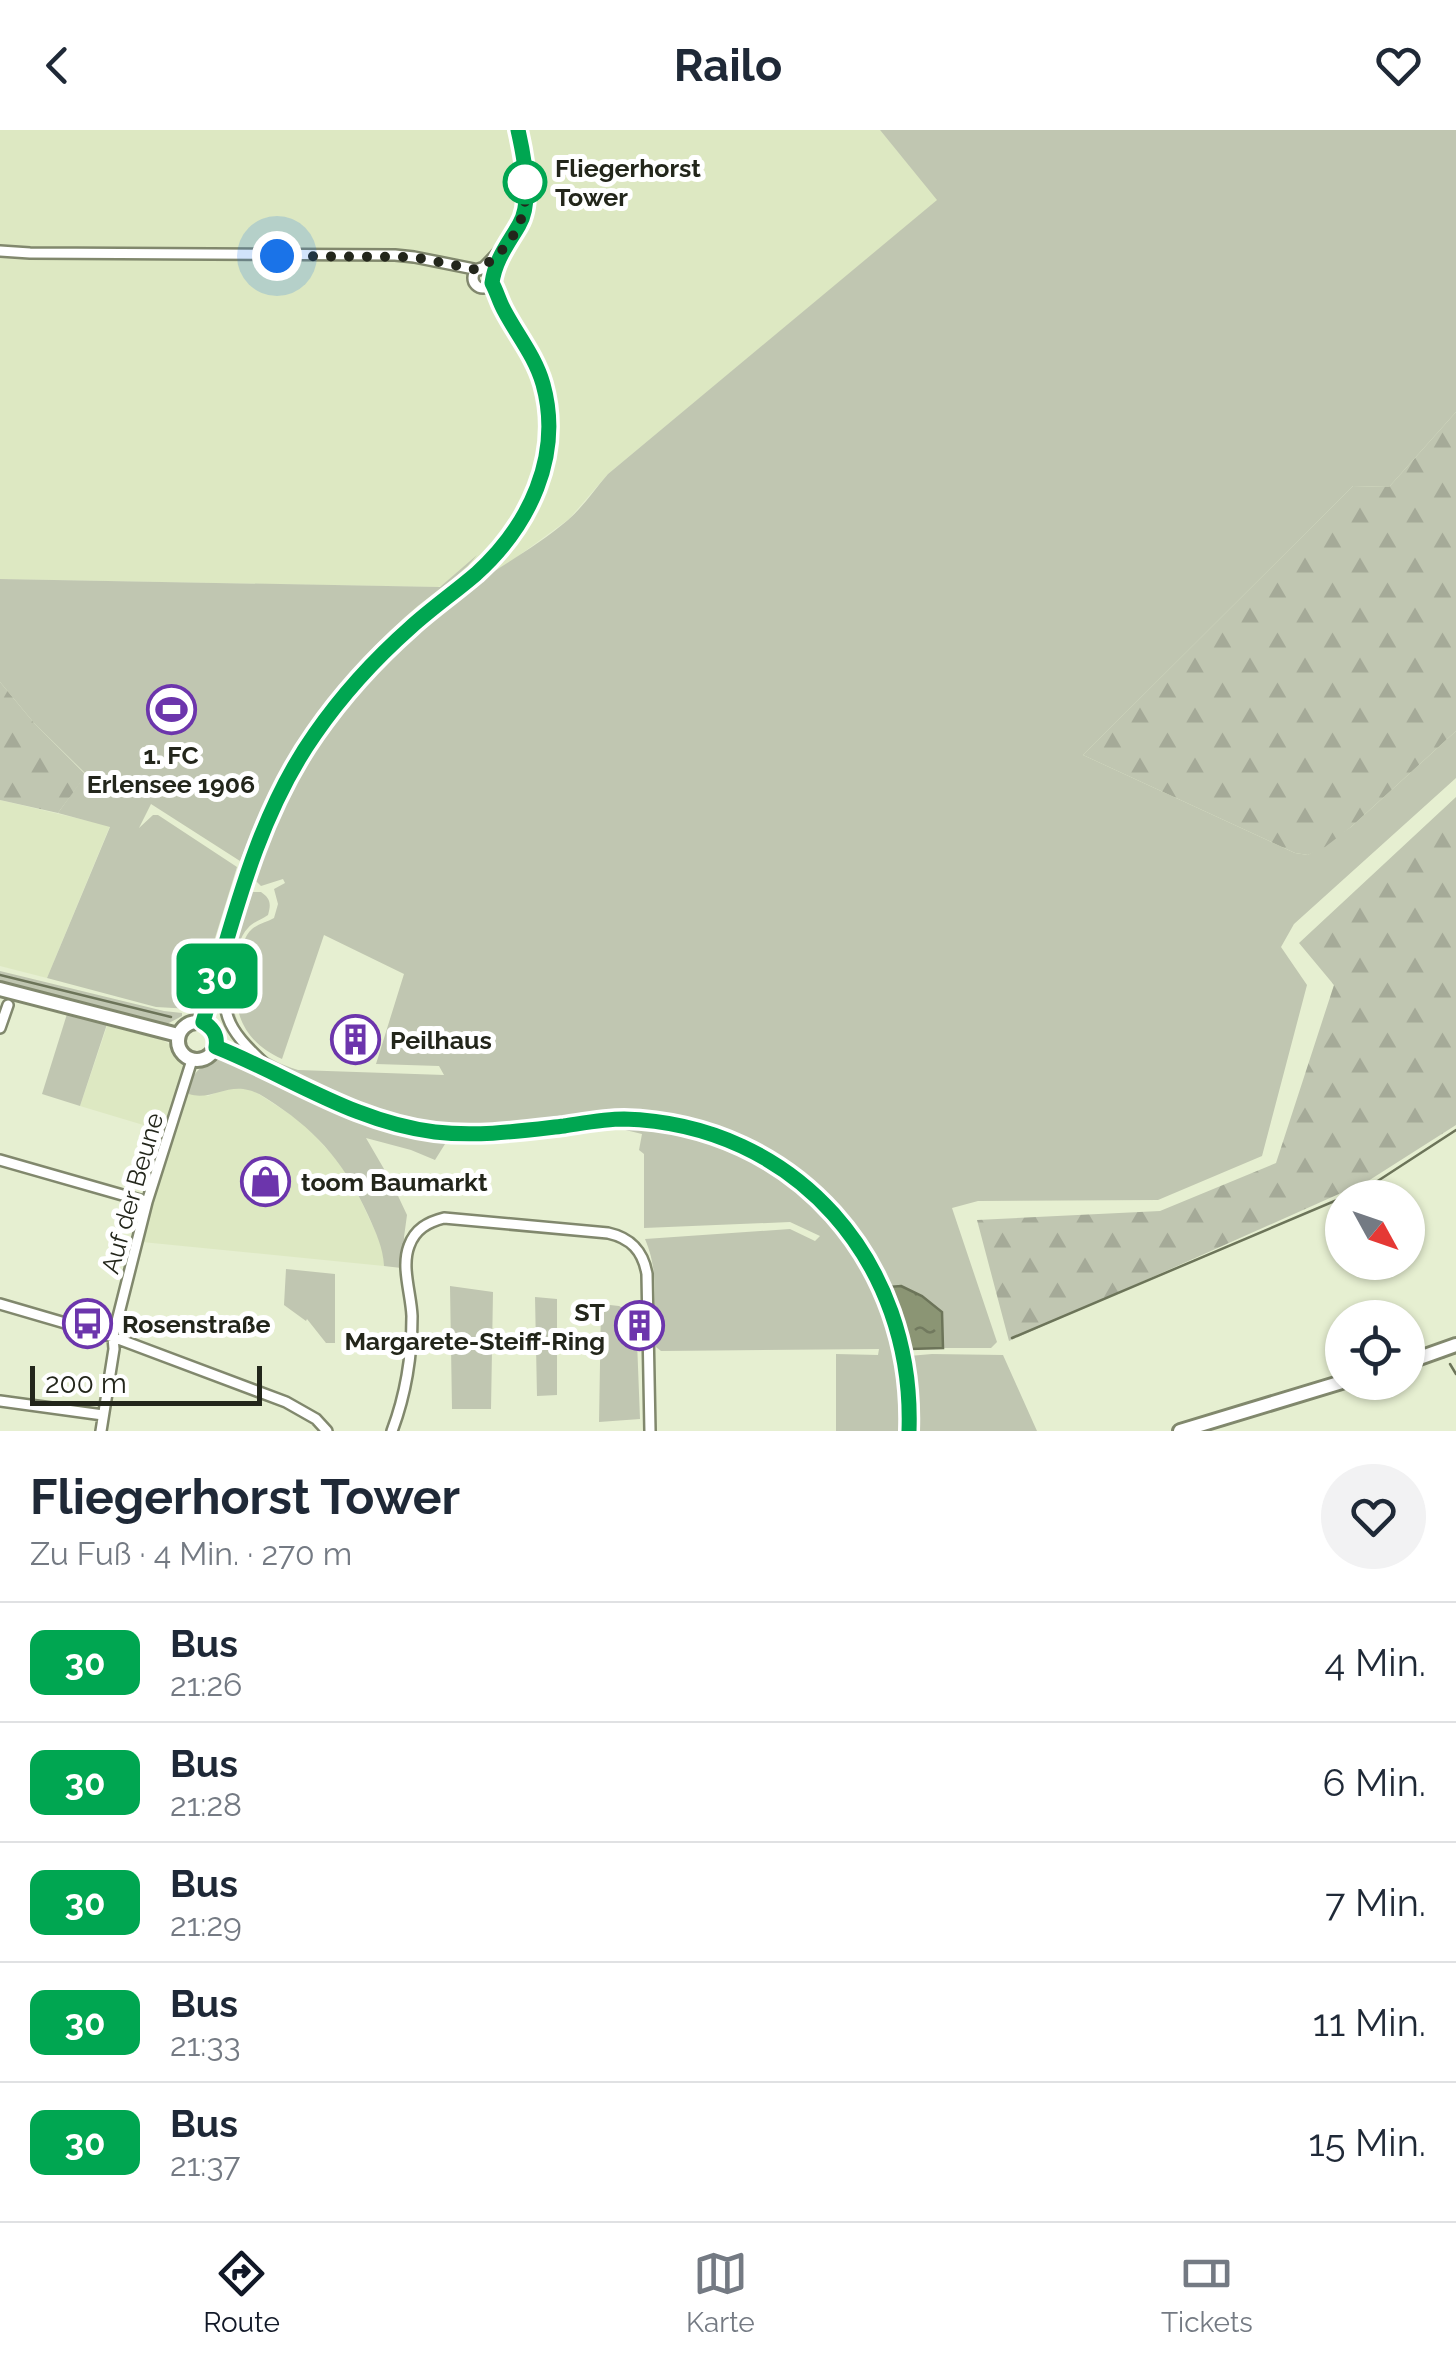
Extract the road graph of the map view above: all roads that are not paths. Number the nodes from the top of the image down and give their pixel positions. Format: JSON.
{"nodes":[{"id":1,"x":518,"y":130,"type":"edge"},
{"id":2,"x":504,"y":247,"type":"junction"},
{"id":3,"x":0,"y":250,"type":"edge"},
{"id":4,"x":447,"y":265,"type":"junction"},
{"id":5,"x":480,"y":269,"type":"junction"},
{"id":6,"x":474,"y":281,"type":"junction"},
{"id":7,"x":489,"y":282,"type":"junction"},
{"id":8,"x":233,"y":921,"type":"junction"},
{"id":9,"x":0,"y":989,"type":"edge"},
{"id":10,"x":8,"y":1005,"type":"dead end"},
{"id":11,"x":203,"y":1022,"type":"junction"},
{"id":12,"x":0,"y":1028,"type":"edge"},
{"id":13,"x":178,"y":1035,"type":"junction"},
{"id":14,"x":216,"y":1047,"type":"junction"},
{"id":15,"x":192,"y":1060,"type":"junction"},
{"id":16,"x":278,"y":1076,"type":"junction"},
{"id":17,"x":0,"y":1160,"type":"edge"},
{"id":18,"x":147,"y":1202,"type":"junction"},
{"id":19,"x":0,"y":1304,"type":"edge"},
{"id":20,"x":113,"y":1337,"type":"junction"},
{"id":21,"x":1456,"y":1345,"type":"edge"},
{"id":22,"x":1425,"y":1356,"type":"edge"},
{"id":23,"x":1325,"y":1387,"type":"edge"},
{"id":24,"x":0,"y":1401,"type":"edge"},
{"id":25,"x":103,"y":1415,"type":"junction"},
{"id":26,"x":100,"y":1431,"type":"edge"},
{"id":27,"x":328,"y":1431,"type":"edge"},
{"id":28,"x":392,"y":1431,"type":"edge"},
{"id":29,"x":650,"y":1431,"type":"edge"},
{"id":30,"x":909,"y":1431,"type":"edge"},
{"id":31,"x":1180,"y":1431,"type":"edge"}],
"edges":[{"from":1,"to":2,"type":"street"},
{"from":2,"to":5,"type":"street"},
{"from":2,"to":7,"type":"street"},
{"from":3,"to":4,"type":"street"},
{"from":4,"to":5,"type":"street"},
{"from":4,"to":6,"type":"street"},
{"from":5,"to":6,"type":"street"},
{"from":5,"to":7,"type":"street"},
{"from":6,"to":7,"type":"street"},
{"from":7,"to":8,"type":"street"},
{"from":8,"to":11,"type":"street"},
{"from":8,"to":16,"type":"street"},
{"from":9,"to":13,"type":"main road"},
{"from":10,"to":12,"type":"street"},
{"from":11,"to":13,"type":"main road"},
{"from":11,"to":14,"type":"main road"},
{"from":13,"to":15,"type":"main road"},
{"from":14,"to":15,"type":"main road"},
{"from":14,"to":16,"type":"main road"},
{"from":15,"to":18,"type":"street","name":"Auf der Beune"},
{"from":16,"to":30,"type":"main road"},
{"from":17,"to":18,"type":"street"},
{"from":18,"to":20,"type":"street","name":"Auf der Beune"},
{"from":19,"to":20,"type":"street"},
{"from":20,"to":25,"type":"street","name":"Auf der Beune"},
{"from":20,"to":27,"type":"street"},
{"from":21,"to":22,"type":"main road"},
{"from":23,"to":31,"type":"main road"},
{"from":24,"to":25,"type":"street"},
{"from":25,"to":26,"type":"street","name":"Auf der Beune"},
{"from":28,"to":29,"type":"street"}]}
